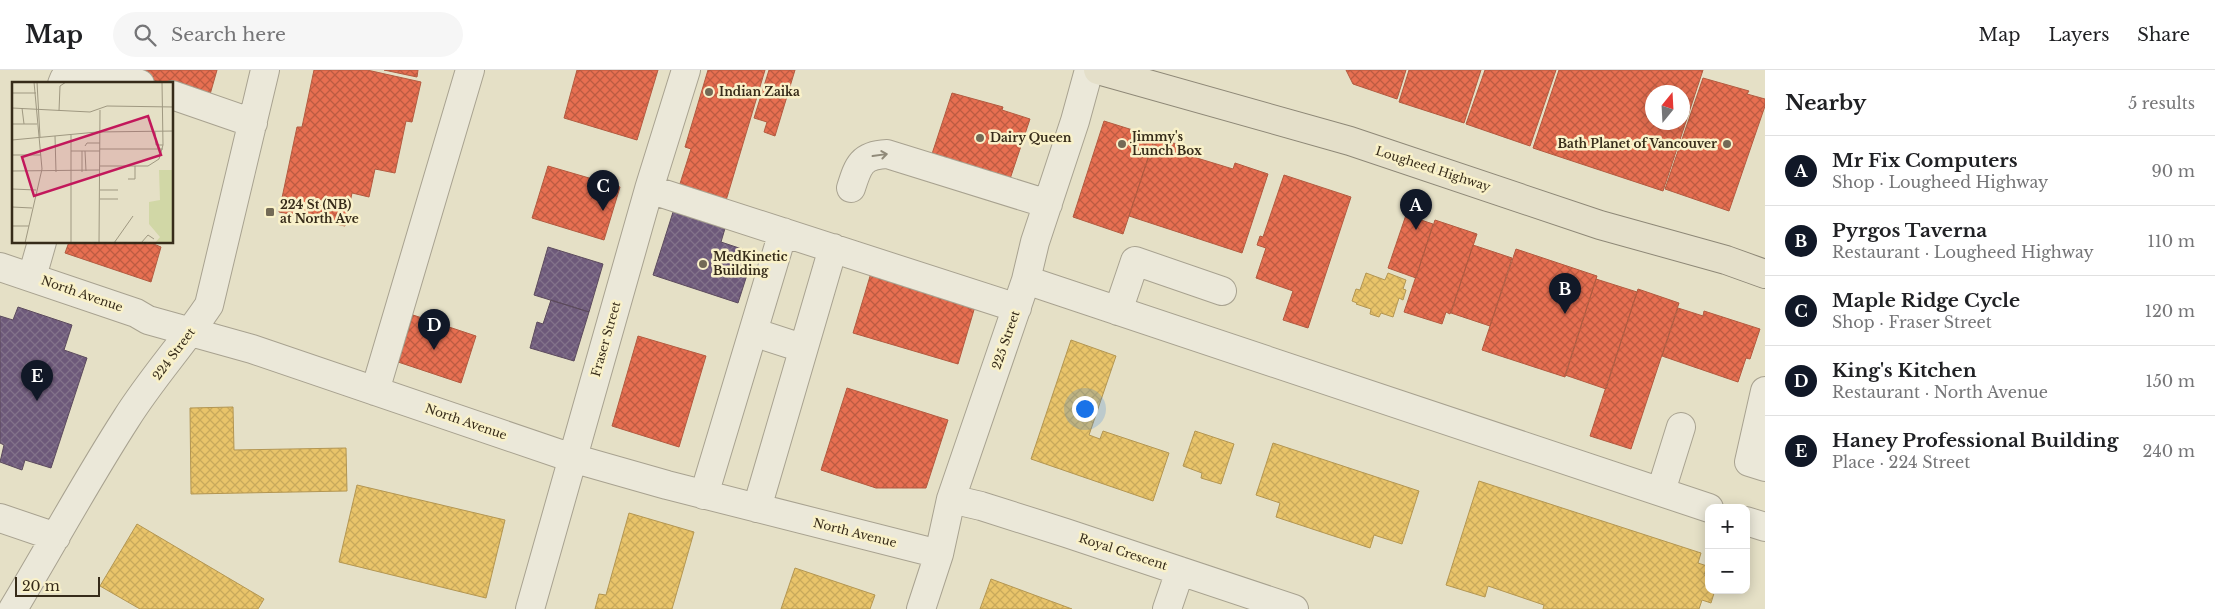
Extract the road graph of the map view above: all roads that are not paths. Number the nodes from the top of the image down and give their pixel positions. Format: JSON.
{"nodes":[{"id":1,"x":99,"y":70,"type":"edge"},
{"id":2,"x":265,"y":70,"type":"edge"},
{"id":3,"x":470,"y":70,"type":"edge"},
{"id":4,"x":686,"y":70,"type":"edge"},
{"id":5,"x":1088,"y":70,"type":"edge"},
{"id":6,"x":1098,"y":70,"type":"edge"},
{"id":7,"x":63,"y":82,"type":"edge"},
{"id":8,"x":77,"y":82,"type":"edge"},
{"id":9,"x":134,"y":82,"type":"edge"},
{"id":10,"x":174,"y":96,"type":"edge"},
{"id":11,"x":253,"y":123,"type":"junction"},
{"id":12,"x":851,"y":188,"type":"dead end"},
{"id":13,"x":649,"y":189,"type":"junction"},
{"id":14,"x":1048,"y":204,"type":"junction"},
{"id":15,"x":783,"y":232,"type":"junction"},
{"id":16,"x":41,"y":244,"type":"edge"},
{"id":17,"x":832,"y":248,"type":"junction"},
{"id":18,"x":0,"y":267,"type":"edge"},
{"id":19,"x":1765,"y":274,"type":"edge"},
{"id":20,"x":32,"y":277,"type":"junction"},
{"id":21,"x":1026,"y":280,"type":"junction"},
{"id":22,"x":1222,"y":290,"type":"dead end"},
{"id":23,"x":1017,"y":308,"type":"junction"},
{"id":24,"x":1118,"y":311,"type":"junction"},
{"id":25,"x":191,"y":332,"type":"junction"},
{"id":26,"x":753,"y":332,"type":"junction"},
{"id":27,"x":802,"y":348,"type":"junction"},
{"id":28,"x":375,"y":391,"type":"junction"},
{"id":29,"x":1765,"y":391,"type":"edge"},
{"id":30,"x":1681,"y":427,"type":"dead end"},
{"id":31,"x":572,"y":458,"type":"junction"},
{"id":32,"x":1765,"y":467,"type":"edge"},
{"id":33,"x":1661,"y":492,"type":"junction"},
{"id":34,"x":704,"y":495,"type":"junction"},
{"id":35,"x":951,"y":500,"type":"junction"},
{"id":36,"x":1705,"y":507,"type":"edge"},
{"id":37,"x":757,"y":508,"type":"junction"},
{"id":38,"x":0,"y":518,"type":"edge"},
{"id":39,"x":1750,"y":522,"type":"edge"},
{"id":40,"x":1765,"y":527,"type":"edge"},
{"id":41,"x":56,"y":537,"type":"junction"},
{"id":42,"x":939,"y":554,"type":"junction"},
{"id":43,"x":1180,"y":571,"type":"junction"},
{"id":44,"x":13,"y":609,"type":"edge"},
{"id":45,"x":530,"y":609,"type":"edge"},
{"id":46,"x":921,"y":609,"type":"edge"},
{"id":47,"x":1167,"y":609,"type":"edge"},
{"id":48,"x":1294,"y":609,"type":"edge"}],
"edges":[{"from":1,"to":9,"type":"street"},
{"from":2,"to":11,"type":"street","name":"224 Street"},
{"from":3,"to":28,"type":"street"},
{"from":4,"to":13,"type":"street","name":"Fraser Street"},
{"from":5,"to":14,"type":"street","name":"225 Street"},
{"from":6,"to":19,"type":"main road","name":"Lougheed Highway"},
{"from":7,"to":8,"type":"street"},
{"from":10,"to":11,"type":"street"},
{"from":11,"to":25,"type":"street","name":"224 Street"},
{"from":12,"to":14,"type":"street","one_way":true},
{"from":13,"to":15,"type":"street"},
{"from":13,"to":31,"type":"street","name":"Fraser Street"},
{"from":14,"to":21,"type":"street","name":"225 Street"},
{"from":15,"to":17,"type":"street"},
{"from":15,"to":26,"type":"street"},
{"from":16,"to":20,"type":"street"},
{"from":17,"to":23,"type":"street"},
{"from":17,"to":27,"type":"street"},
{"from":18,"to":20,"type":"street","name":"North Avenue"},
{"from":20,"to":25,"type":"street","name":"North Avenue"},
{"from":21,"to":23,"type":"street","name":"225 Street"},
{"from":21,"to":24,"type":"street"},
{"from":22,"to":24,"type":"street"},
{"from":23,"to":35,"type":"street","name":"225 Street"},
{"from":24,"to":33,"type":"street"},
{"from":25,"to":28,"type":"street","name":"North Avenue"},
{"from":25,"to":41,"type":"street","name":"224 Street"},
{"from":26,"to":27,"type":"street"},
{"from":26,"to":34,"type":"street"},
{"from":27,"to":37,"type":"street"},
{"from":28,"to":31,"type":"street","name":"North Avenue"},
{"from":29,"to":32,"type":"street"},
{"from":30,"to":33,"type":"street"},
{"from":31,"to":34,"type":"street","name":"North Avenue"},
{"from":31,"to":45,"type":"street","name":"Fraser Street"},
{"from":33,"to":36,"type":"street"},
{"from":34,"to":37,"type":"street","name":"North Avenue"},
{"from":35,"to":42,"type":"street","name":"225 Street"},
{"from":35,"to":43,"type":"street","name":"Royal Crescent"},
{"from":37,"to":42,"type":"street","name":"North Avenue"},
{"from":38,"to":41,"type":"street"},
{"from":39,"to":40,"type":"street"},
{"from":41,"to":44,"type":"street","name":"224 Street"},
{"from":42,"to":46,"type":"street","name":"225 Street"},
{"from":43,"to":47,"type":"street"},
{"from":43,"to":48,"type":"street","name":"Royal Crescent"}]}
